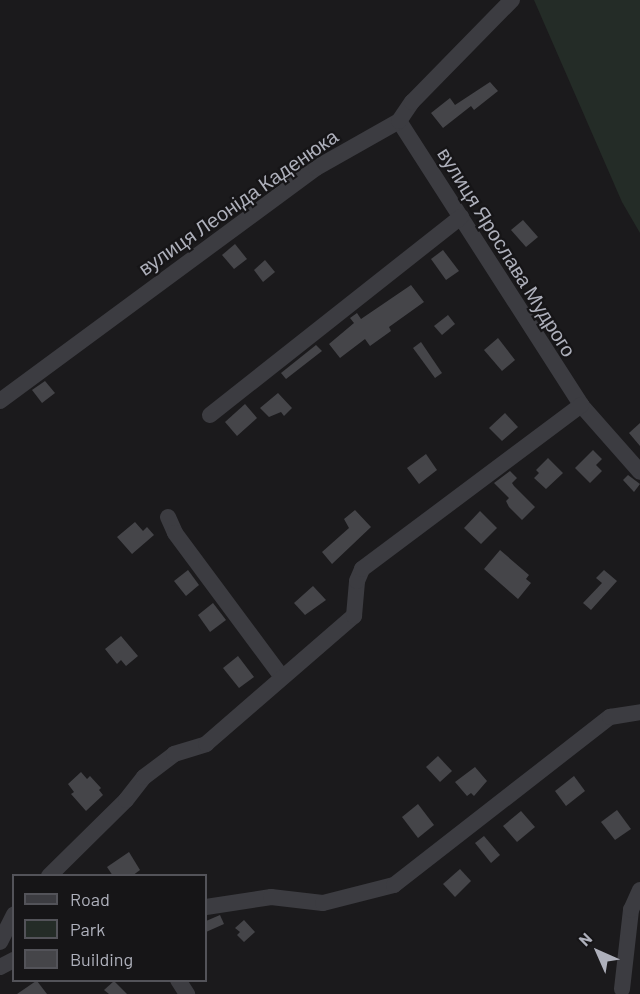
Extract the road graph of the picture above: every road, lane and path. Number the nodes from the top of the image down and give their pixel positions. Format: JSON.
{"nodes":[{"id":1,"x":512,"y":0,"type":"edge"},
{"id":2,"x":399,"y":121,"type":"junction"},
{"id":3,"x":461,"y":217,"type":"junction"},
{"id":4,"x":0,"y":401,"type":"edge"},
{"id":5,"x":581,"y":405,"type":"junction"},
{"id":6,"x":210,"y":415,"type":"dead end"},
{"id":7,"x":640,"y":472,"type":"edge"},
{"id":8,"x":168,"y":517,"type":"dead end"},
{"id":9,"x":282,"y":677,"type":"junction"},
{"id":10,"x":640,"y":712,"type":"edge"},
{"id":11,"x":51,"y":874,"type":"edge"},
{"id":12,"x":640,"y":890,"type":"edge"},
{"id":13,"x":207,"y":907,"type":"edge"},
{"id":14,"x":12,"y":918,"type":"edge"},
{"id":15,"x":0,"y":942,"type":"edge"},
{"id":16,"x":622,"y":992,"type":"edge"}],
"edges":[{"from":1,"to":2,"type":"street","name":"вулиця Леоніда Каденюка"},
{"from":2,"to":3,"type":"street","name":"вулиця Ярослава Мудрого"},
{"from":2,"to":4,"type":"street","name":"вулиця Леоніда Каденюка"},
{"from":3,"to":5,"type":"street","name":"вулиця Ярослава Мудрого"},
{"from":3,"to":6,"type":"street"},
{"from":5,"to":7,"type":"street","name":"вулиця Ярослава Мудрого"},
{"from":5,"to":9,"type":"street"},
{"from":8,"to":9,"type":"street"},
{"from":9,"to":11,"type":"street"},
{"from":10,"to":13,"type":"street"},
{"from":12,"to":16,"type":"street"},
{"from":14,"to":15,"type":"street"}]}
